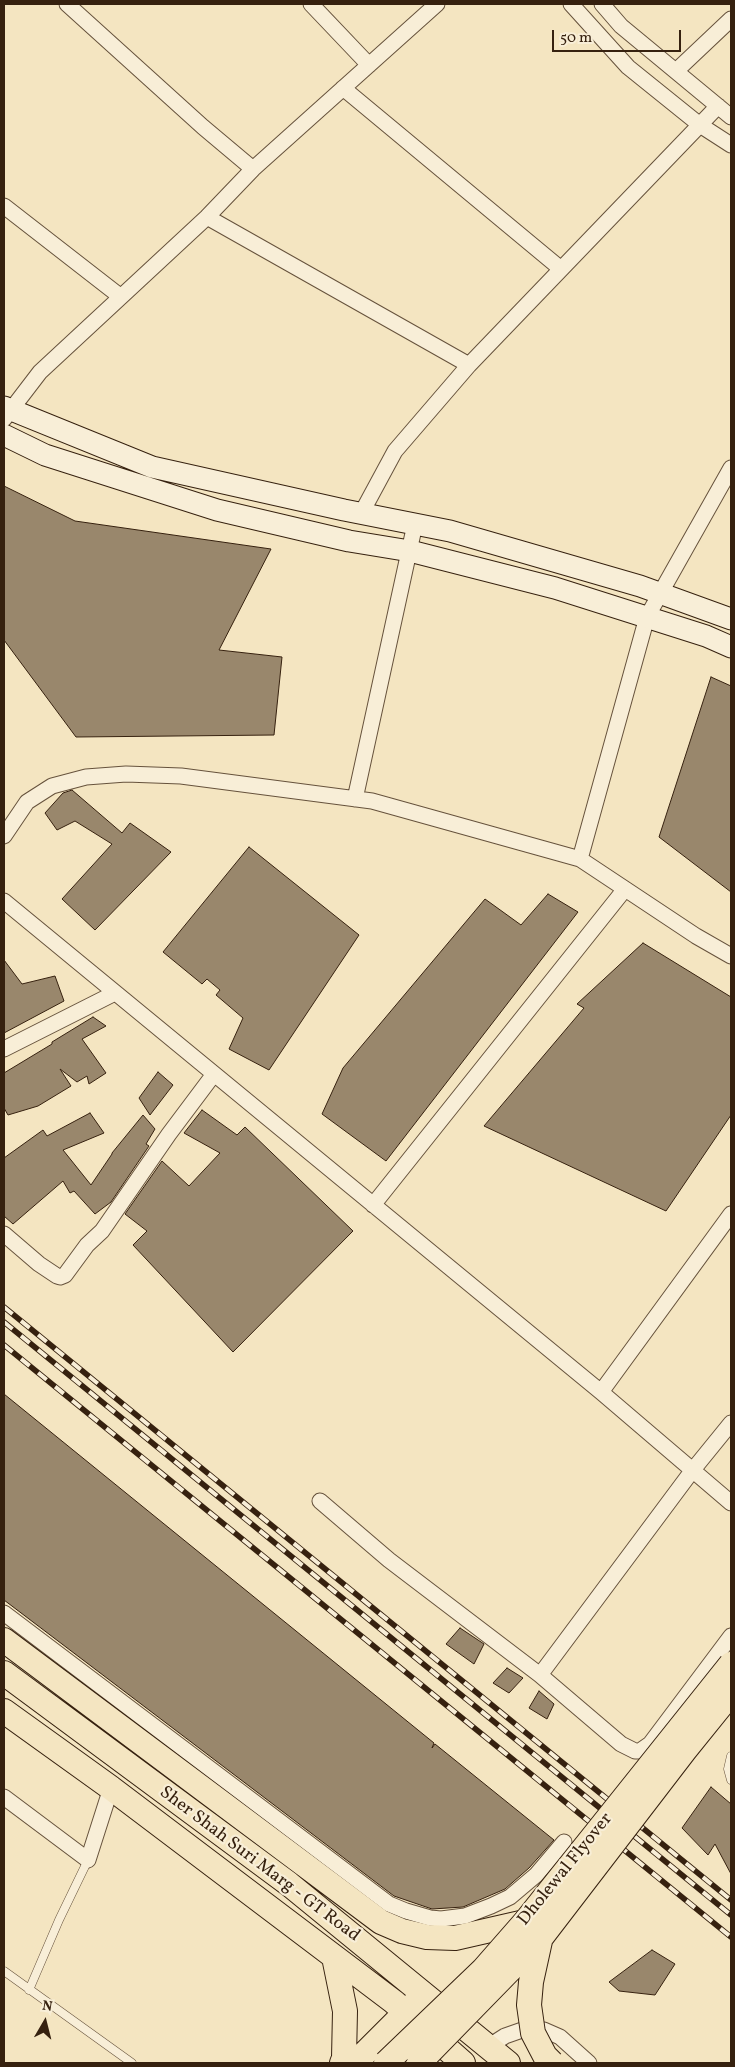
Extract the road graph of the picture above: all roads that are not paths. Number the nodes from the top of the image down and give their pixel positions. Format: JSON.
{"nodes":[{"id":1,"x":67,"y":4,"type":"edge"},
{"id":2,"x":312,"y":4,"type":"edge"},
{"id":3,"x":437,"y":4,"type":"edge"},
{"id":4,"x":571,"y":4,"type":"edge"},
{"id":5,"x":607,"y":6,"type":"edge"},
{"id":6,"x":731,"y":19,"type":"edge"},
{"id":7,"x":369,"y":65,"type":"junction"},
{"id":8,"x":676,"y":72,"type":"junction"},
{"id":9,"x":343,"y":88,"type":"junction"},
{"id":10,"x":718,"y":106,"type":"junction"},
{"id":11,"x":731,"y":116,"type":"edge"},
{"id":12,"x":700,"y":125,"type":"junction"},
{"id":13,"x":731,"y":145,"type":"edge"},
{"id":14,"x":253,"y":169,"type":"junction"},
{"id":15,"x":4,"y":206,"type":"edge"},
{"id":16,"x":207,"y":217,"type":"junction"},
{"id":17,"x":561,"y":270,"type":"junction"},
{"id":18,"x":120,"y":297,"type":"junction"},
{"id":19,"x":469,"y":365,"type":"junction"},
{"id":20,"x":6,"y":412,"type":"edge"},
{"id":21,"x":4,"y":435,"type":"edge"},
{"id":22,"x":731,"y":468,"type":"edge"},
{"id":23,"x":361,"y":514,"type":"junction"},
{"id":24,"x":415,"y":524,"type":"junction"},
{"id":25,"x":410,"y":551,"type":"junction"},
{"id":26,"x":660,"y":594,"type":"junction"},
{"id":27,"x":647,"y":617,"type":"junction"},
{"id":28,"x":731,"y":618,"type":"edge"},
{"id":29,"x":731,"y":647,"type":"edge"},
{"id":30,"x":355,"y":799,"type":"junction"},
{"id":31,"x":4,"y":836,"type":"edge"},
{"id":32,"x":580,"y":859,"type":"junction"},
{"id":33,"x":625,"y":889,"type":"junction"},
{"id":34,"x":4,"y":901,"type":"edge"},
{"id":35,"x":731,"y":956,"type":"edge"},
{"id":36,"x":115,"y":993,"type":"junction"},
{"id":37,"x":4,"y":1049,"type":"edge"},
{"id":38,"x":214,"y":1074,"type":"junction"},
{"id":39,"x":373,"y":1205,"type":"junction"},
{"id":40,"x":731,"y":1214,"type":"edge"},
{"id":41,"x":4,"y":1234,"type":"edge"},
{"id":42,"x":601,"y":1392,"type":"junction"},
{"id":43,"x":731,"y":1423,"type":"edge"},
{"id":44,"x":692,"y":1471,"type":"junction"},
{"id":45,"x":320,"y":1501,"type":"dead end"},
{"id":46,"x":731,"y":1503,"type":"edge"},
{"id":47,"x":4,"y":1614,"type":"edge"},
{"id":48,"x":731,"y":1636,"type":"edge"},
{"id":49,"x":4,"y":1640,"type":"edge"},
{"id":50,"x":731,"y":1664,"type":"edge"},
{"id":51,"x":4,"y":1673,"type":"edge"},
{"id":52,"x":540,"y":1675,"type":"junction"},
{"id":53,"x":731,"y":1693,"type":"edge"},
{"id":54,"x":4,"y":1711,"type":"edge"},
{"id":55,"x":731,"y":1756,"type":"edge"},
{"id":56,"x":731,"y":1780,"type":"edge"},
{"id":57,"x":111,"y":1788,"type":"junction"},
{"id":58,"x":4,"y":1797,"type":"edge"},
{"id":59,"x":564,"y":1842,"type":"dead end"},
{"id":60,"x":88,"y":1860,"type":"junction"},
{"id":61,"x":525,"y":1922,"type":"junction"},
{"id":62,"x":540,"y":1940,"type":"junction"},
{"id":63,"x":334,"y":1957,"type":"junction"},
{"id":64,"x":4,"y":1971,"type":"edge"},
{"id":65,"x":29,"y":1990,"type":"junction"},
{"id":66,"x":424,"y":1994,"type":"junction"},
{"id":67,"x":406,"y":2013,"type":"junction"},
{"id":68,"x":488,"y":2047,"type":"junction"},
{"id":69,"x":132,"y":2063,"type":"edge"},
{"id":70,"x":342,"y":2063,"type":"edge"},
{"id":71,"x":355,"y":2063,"type":"edge"},
{"id":72,"x":386,"y":2063,"type":"edge"},
{"id":73,"x":419,"y":2063,"type":"edge"},
{"id":74,"x":463,"y":2063,"type":"edge"},
{"id":75,"x":470,"y":2063,"type":"edge"},
{"id":76,"x":508,"y":2063,"type":"edge"},
{"id":77,"x":552,"y":2063,"type":"edge"},
{"id":78,"x":589,"y":2063,"type":"edge"}],
"edges":[{"from":1,"to":14,"type":"street"},
{"from":2,"to":7,"type":"street"},
{"from":3,"to":7,"type":"street"},
{"from":4,"to":12,"type":"street"},
{"from":5,"to":8,"type":"street"},
{"from":6,"to":8,"type":"street"},
{"from":7,"to":9,"type":"street"},
{"from":8,"to":10,"type":"street"},
{"from":9,"to":14,"type":"street"},
{"from":9,"to":17,"type":"street"},
{"from":10,"to":11,"type":"street"},
{"from":10,"to":12,"type":"street"},
{"from":12,"to":13,"type":"street"},
{"from":12,"to":17,"type":"street"},
{"from":14,"to":16,"type":"street"},
{"from":15,"to":18,"type":"street"},
{"from":16,"to":18,"type":"street"},
{"from":16,"to":19,"type":"street"},
{"from":17,"to":19,"type":"street"},
{"from":18,"to":20,"type":"street"},
{"from":19,"to":23,"type":"street"},
{"from":20,"to":23,"type":"street"},
{"from":21,"to":25,"type":"street"},
{"from":22,"to":26,"type":"street"},
{"from":23,"to":24,"type":"street"},
{"from":24,"to":25,"type":"street"},
{"from":24,"to":26,"type":"street"},
{"from":25,"to":27,"type":"street"},
{"from":25,"to":30,"type":"street"},
{"from":26,"to":27,"type":"street"},
{"from":26,"to":28,"type":"street"},
{"from":27,"to":29,"type":"street"},
{"from":27,"to":32,"type":"street"},
{"from":30,"to":31,"type":"street"},
{"from":30,"to":32,"type":"street"},
{"from":32,"to":33,"type":"street"},
{"from":33,"to":35,"type":"street"},
{"from":33,"to":39,"type":"street"},
{"from":34,"to":36,"type":"street"},
{"from":36,"to":37,"type":"street"},
{"from":36,"to":38,"type":"street"},
{"from":38,"to":39,"type":"street"},
{"from":38,"to":41,"type":"street"},
{"from":39,"to":42,"type":"street"},
{"from":40,"to":42,"type":"street"},
{"from":42,"to":44,"type":"street"},
{"from":43,"to":44,"type":"street"},
{"from":44,"to":46,"type":"street"},
{"from":44,"to":52,"type":"street"},
{"from":45,"to":52,"type":"street"},
{"from":47,"to":59,"type":"street"},
{"from":48,"to":52,"type":"street"},
{"from":49,"to":61,"type":"main road"},
{"from":50,"to":61,"type":"main road","name":"Dholewal Flyover","bridge":true},
{"from":51,"to":66,"type":"main road","name":"Sher Shah Suri Marg - GT Road"},
{"from":53,"to":62,"type":"main road","name":"Dholewal Flyover","bridge":true},
{"from":54,"to":57,"type":"main road","name":"Sher Shah Suri Marg - GT Road"},
{"from":55,"to":56,"type":"lane"},
{"from":57,"to":60,"type":"street"},
{"from":57,"to":63,"type":"main road","name":"Sher Shah Suri Marg - GT Road"},
{"from":58,"to":60,"type":"street"},
{"from":60,"to":65,"type":"lane"},
{"from":61,"to":72,"type":"main road","name":"Dholewal Flyover","bridge":true},
{"from":62,"to":73,"type":"main road","name":"Dholewal Flyover","bridge":true},
{"from":62,"to":77,"type":"main road","bridge":true},
{"from":63,"to":67,"type":"main road","name":"Sher Shah Suri Marg - GT Road"},
{"from":63,"to":70,"type":"main road"},
{"from":64,"to":65,"type":"lane"},
{"from":65,"to":69,"type":"lane"},
{"from":66,"to":67,"type":"main road"},
{"from":66,"to":68,"type":"main road","name":"Sher Shah Suri Marg - GT Road"},
{"from":67,"to":71,"type":"main road"},
{"from":67,"to":74,"type":"main road","name":"Sher Shah Suri Marg - GT Road"},
{"from":68,"to":75,"type":"main road"},
{"from":68,"to":76,"type":"main road","name":"Sher Shah Suri Marg - GT Road"},
{"from":68,"to":78,"type":"street"}]}
